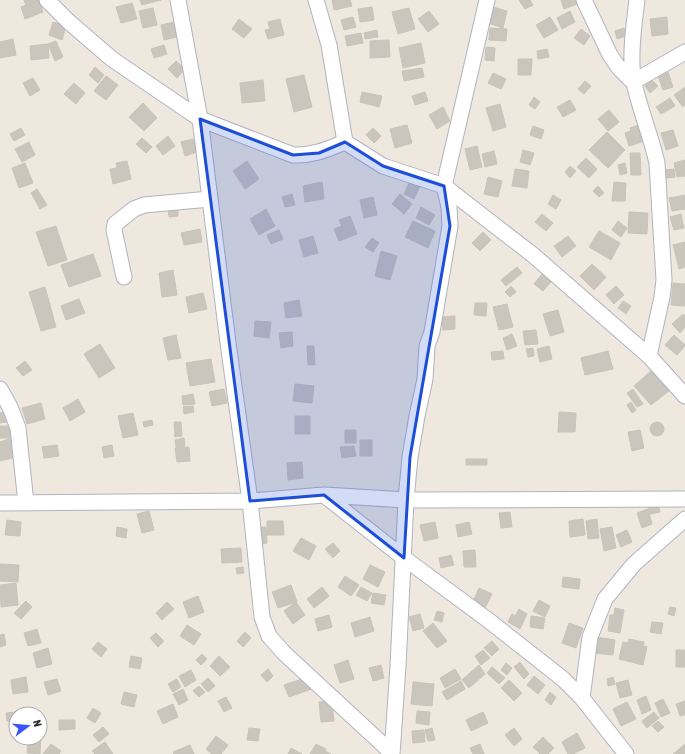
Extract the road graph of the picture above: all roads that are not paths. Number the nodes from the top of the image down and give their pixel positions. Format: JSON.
{"nodes":[{"id":1,"x":48,"y":0,"type":"edge"},
{"id":2,"x":178,"y":0,"type":"edge"},
{"id":3,"x":316,"y":0,"type":"edge"},
{"id":4,"x":487,"y":0,"type":"edge"},
{"id":5,"x":584,"y":0,"type":"edge"},
{"id":6,"x":637,"y":0,"type":"edge"},
{"id":7,"x":685,"y":52,"type":"edge"},
{"id":8,"x":634,"y":82,"type":"junction"},
{"id":9,"x":200,"y":119,"type":"junction"},
{"id":10,"x":345,"y":142,"type":"junction"},
{"id":11,"x":444,"y":186,"type":"junction"},
{"id":12,"x":210,"y":199,"type":"junction"},
{"id":13,"x":124,"y":277,"type":"dead end"},
{"id":14,"x":649,"y":356,"type":"junction"},
{"id":15,"x":0,"y":388,"type":"edge"},
{"id":16,"x":685,"y":396,"type":"edge"},
{"id":17,"x":324,"y":495,"type":"junction"},
{"id":18,"x":685,"y":499,"type":"edge"},
{"id":19,"x":406,"y":500,"type":"junction"},
{"id":20,"x":250,"y":501,"type":"junction"},
{"id":21,"x":0,"y":503,"type":"edge"},
{"id":22,"x":26,"y":503,"type":"junction"},
{"id":23,"x":685,"y":519,"type":"edge"},
{"id":24,"x":404,"y":558,"type":"junction"},
{"id":25,"x":582,"y":698,"type":"junction"},
{"id":26,"x":392,"y":754,"type":"edge"},
{"id":27,"x":626,"y":754,"type":"edge"}],
"edges":[{"from":1,"to":9,"type":"street"},
{"from":2,"to":9,"type":"street"},
{"from":3,"to":10,"type":"street"},
{"from":4,"to":11,"type":"street"},
{"from":5,"to":8,"type":"street"},
{"from":6,"to":8,"type":"street"},
{"from":7,"to":8,"type":"street"},
{"from":8,"to":14,"type":"street"},
{"from":9,"to":10,"type":"street"},
{"from":9,"to":12,"type":"street"},
{"from":10,"to":11,"type":"street"},
{"from":11,"to":14,"type":"street"},
{"from":11,"to":19,"type":"street"},
{"from":12,"to":13,"type":"street"},
{"from":12,"to":20,"type":"street"},
{"from":14,"to":16,"type":"street"},
{"from":15,"to":22,"type":"street"},
{"from":17,"to":19,"type":"street"},
{"from":17,"to":20,"type":"street"},
{"from":17,"to":24,"type":"street"},
{"from":18,"to":19,"type":"street"},
{"from":19,"to":24,"type":"street"},
{"from":20,"to":22,"type":"street"},
{"from":20,"to":26,"type":"street"},
{"from":21,"to":22,"type":"street"},
{"from":23,"to":25,"type":"street"},
{"from":24,"to":25,"type":"street"},
{"from":24,"to":26,"type":"street"},
{"from":25,"to":27,"type":"street"}]}
